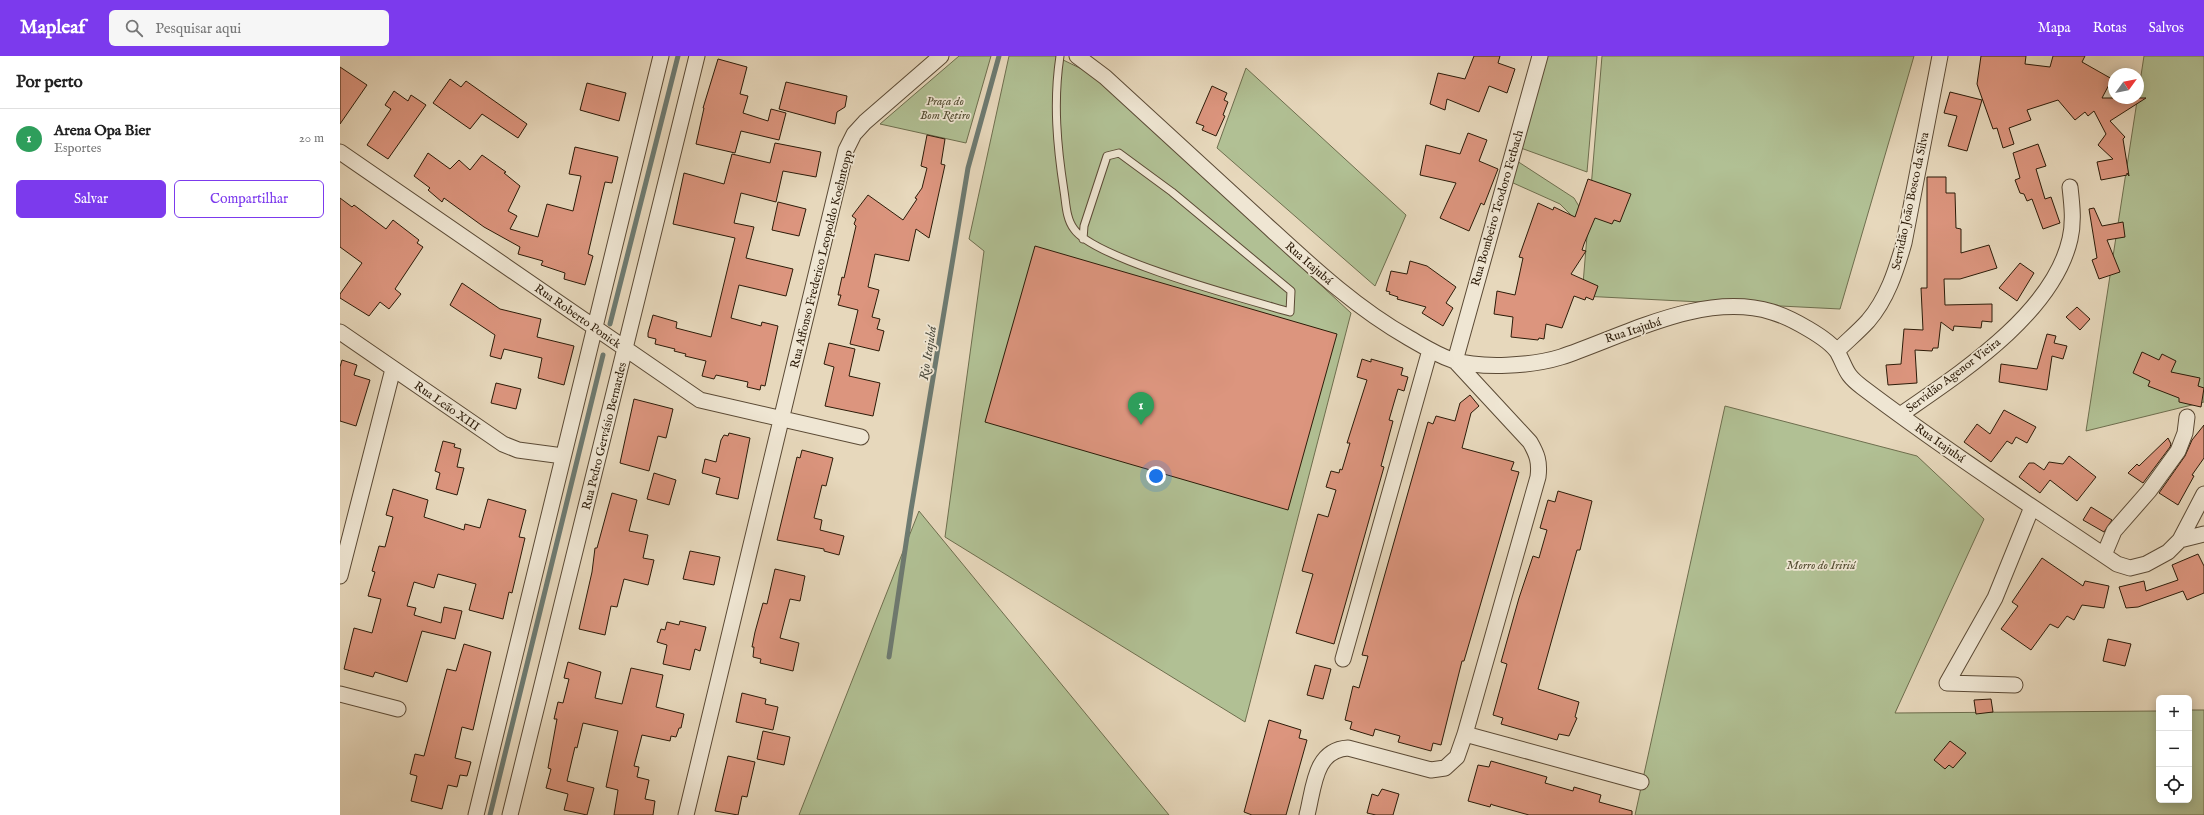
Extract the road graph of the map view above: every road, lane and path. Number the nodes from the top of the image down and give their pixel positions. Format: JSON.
{"nodes":[{"id":1,"x":661,"y":56,"type":"edge"},
{"id":2,"x":697,"y":56,"type":"edge"},
{"id":3,"x":941,"y":56,"type":"edge"},
{"id":4,"x":1060,"y":56,"type":"edge"},
{"id":5,"x":1077,"y":56,"type":"edge"},
{"id":6,"x":1540,"y":56,"type":"edge"},
{"id":7,"x":1940,"y":56,"type":"edge"},
{"id":8,"x":340,"y":152,"type":"edge"},
{"id":9,"x":2070,"y":187,"type":"dead end"},
{"id":10,"x":1083,"y":239,"type":"junction"},
{"id":11,"x":595,"y":328,"type":"junction"},
{"id":12,"x":340,"y":332,"type":"edge"},
{"id":13,"x":626,"y":349,"type":"junction"},
{"id":14,"x":1430,"y":350,"type":"junction"},
{"id":15,"x":1837,"y":351,"type":"junction"},
{"id":16,"x":1454,"y":361,"type":"junction"},
{"id":17,"x":393,"y":369,"type":"junction"},
{"id":18,"x":1900,"y":415,"type":"junction"},
{"id":19,"x":2187,"y":417,"type":"dead end"},
{"id":20,"x":780,"y":424,"type":"junction"},
{"id":21,"x":860,"y":437,"type":"dead end"},
{"id":22,"x":563,"y":456,"type":"junction"},
{"id":23,"x":2204,"y":494,"type":"edge"},
{"id":24,"x":2032,"y":507,"type":"junction"},
{"id":25,"x":2204,"y":534,"type":"edge"},
{"id":26,"x":2180,"y":540,"type":"junction"},
{"id":27,"x":2104,"y":555,"type":"junction"},
{"id":28,"x":340,"y":576,"type":"edge"},
{"id":29,"x":1343,"y":659,"type":"dead end"},
{"id":30,"x":2015,"y":685,"type":"dead end"},
{"id":31,"x":340,"y":694,"type":"edge"},
{"id":32,"x":398,"y":709,"type":"dead end"},
{"id":33,"x":1465,"y":734,"type":"junction"},
{"id":34,"x":1641,"y":782,"type":"dead end"},
{"id":35,"x":476,"y":815,"type":"edge"},
{"id":36,"x":510,"y":815,"type":"edge"},
{"id":37,"x":686,"y":815,"type":"edge"},
{"id":38,"x":1307,"y":815,"type":"edge"}],
"edges":[{"from":1,"to":11,"type":"street"},
{"from":2,"to":13,"type":"street","name":"Rua Pedro Gervásio Bernardes"},
{"from":3,"to":20,"type":"street","name":"Rua Affonso Frederico Leopoldo Koehntopp"},
{"from":4,"to":10,"type":"lane"},
{"from":5,"to":14,"type":"street","name":"Rua Itajubá"},
{"from":6,"to":16,"type":"street","name":"Rua Bombeiro Teodoro Fetbach"},
{"from":7,"to":15,"type":"street","name":"Servidão João Bosco da Silva"},
{"from":8,"to":11,"type":"street","name":"Rua Roberto Ponick"},
{"from":9,"to":18,"type":"street","name":"Servidão Agenor Vieira"},
{"from":10,"to":10,"type":"lane"},
{"from":11,"to":13,"type":"street","name":"Rua Roberto Ponick"},
{"from":11,"to":22,"type":"street"},
{"from":12,"to":17,"type":"street","name":"Rua Leão XIII"},
{"from":13,"to":20,"type":"street","name":"Rua Roberto Ponick"},
{"from":13,"to":36,"type":"street","name":"Rua Pedro Gervásio Bernardes"},
{"from":14,"to":16,"type":"street","name":"Rua Itajubá"},
{"from":14,"to":29,"type":"street"},
{"from":15,"to":16,"type":"street","name":"Rua Itajubá"},
{"from":15,"to":18,"type":"street","name":"Rua Itajubá"},
{"from":16,"to":33,"type":"street"},
{"from":17,"to":22,"type":"street","name":"Rua Leão XIII"},
{"from":17,"to":28,"type":"street"},
{"from":18,"to":24,"type":"street","name":"Rua Itajubá"},
{"from":19,"to":27,"type":"street"},
{"from":20,"to":21,"type":"street","name":"Rua Roberto Ponick"},
{"from":20,"to":37,"type":"street","name":"Rua Affonso Frederico Leopoldo Koehntopp"},
{"from":22,"to":35,"type":"street"},
{"from":23,"to":26,"type":"street"},
{"from":24,"to":27,"type":"street","name":"Rua Itajubá"},
{"from":24,"to":30,"type":"street"},
{"from":25,"to":26,"type":"street","name":"Rua Itajubá"},
{"from":26,"to":27,"type":"street","name":"Rua Itajubá"},
{"from":31,"to":32,"type":"street"},
{"from":33,"to":34,"type":"street"},
{"from":33,"to":38,"type":"street"}]}
